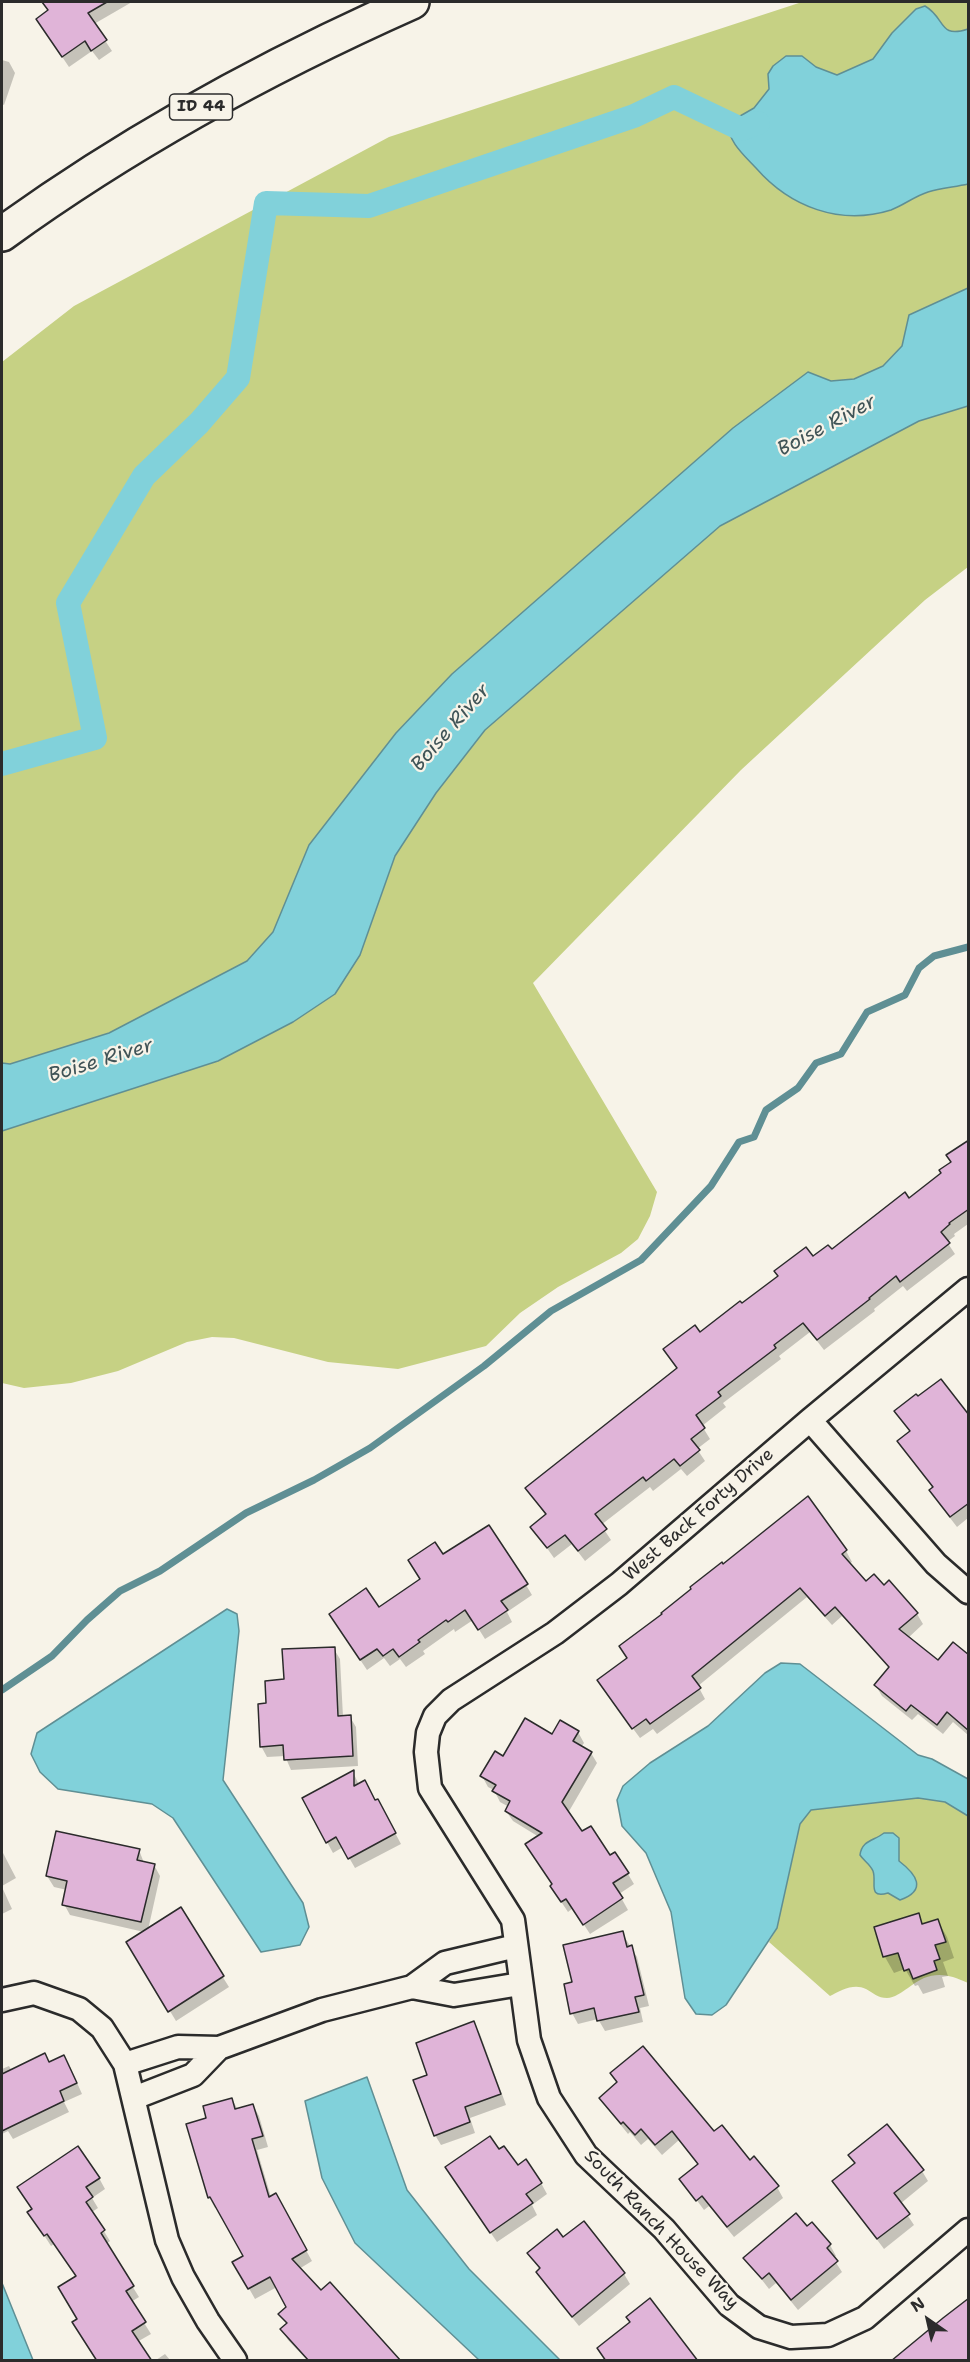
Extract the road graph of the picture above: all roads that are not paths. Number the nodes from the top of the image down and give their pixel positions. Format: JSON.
{"nodes":[{"id":1,"x":412,"y":2,"type":"edge"},
{"id":2,"x":2,"y":234,"type":"edge"},
{"id":3,"x":969,"y":1289,"type":"edge"},
{"id":4,"x":810,"y":1420,"type":"junction"},
{"id":5,"x":969,"y":1592,"type":"edge"},
{"id":6,"x":428,"y":1733,"type":"joint"},
{"id":7,"x":516,"y":1947,"type":"junction"},
{"id":8,"x":520,"y":1984,"type":"junction"},
{"id":9,"x":412,"y":1987,"type":"junction"},
{"id":10,"x":2,"y":2000,"type":"edge"},
{"id":11,"x":219,"y":2048,"type":"junction"},
{"id":12,"x":125,"y":2064,"type":"junction"},
{"id":13,"x":134,"y":2098,"type":"junction"},
{"id":14,"x":969,"y":2230,"type":"edge"},
{"id":15,"x":235,"y":2361,"type":"edge"}],
"edges":[{"from":1,"to":2,"type":"main road","number":"ID 44"},
{"from":3,"to":4,"type":"street","name":"West Back Forty Drive"},
{"from":4,"to":5,"type":"street"},
{"from":4,"to":6,"type":"street","name":"West Back Forty Drive"},
{"from":6,"to":7,"type":"street","name":"South Ranch House Way"},
{"from":7,"to":8,"type":"street","name":"South Ranch House Way"},
{"from":7,"to":9,"type":"street"},
{"from":8,"to":9,"type":"street"},
{"from":8,"to":14,"type":"street","name":"South Ranch House Way"},
{"from":9,"to":11,"type":"street"},
{"from":10,"to":12,"type":"street"},
{"from":11,"to":12,"type":"street"},
{"from":11,"to":13,"type":"street"},
{"from":12,"to":13,"type":"street"},
{"from":13,"to":15,"type":"street"}]}
